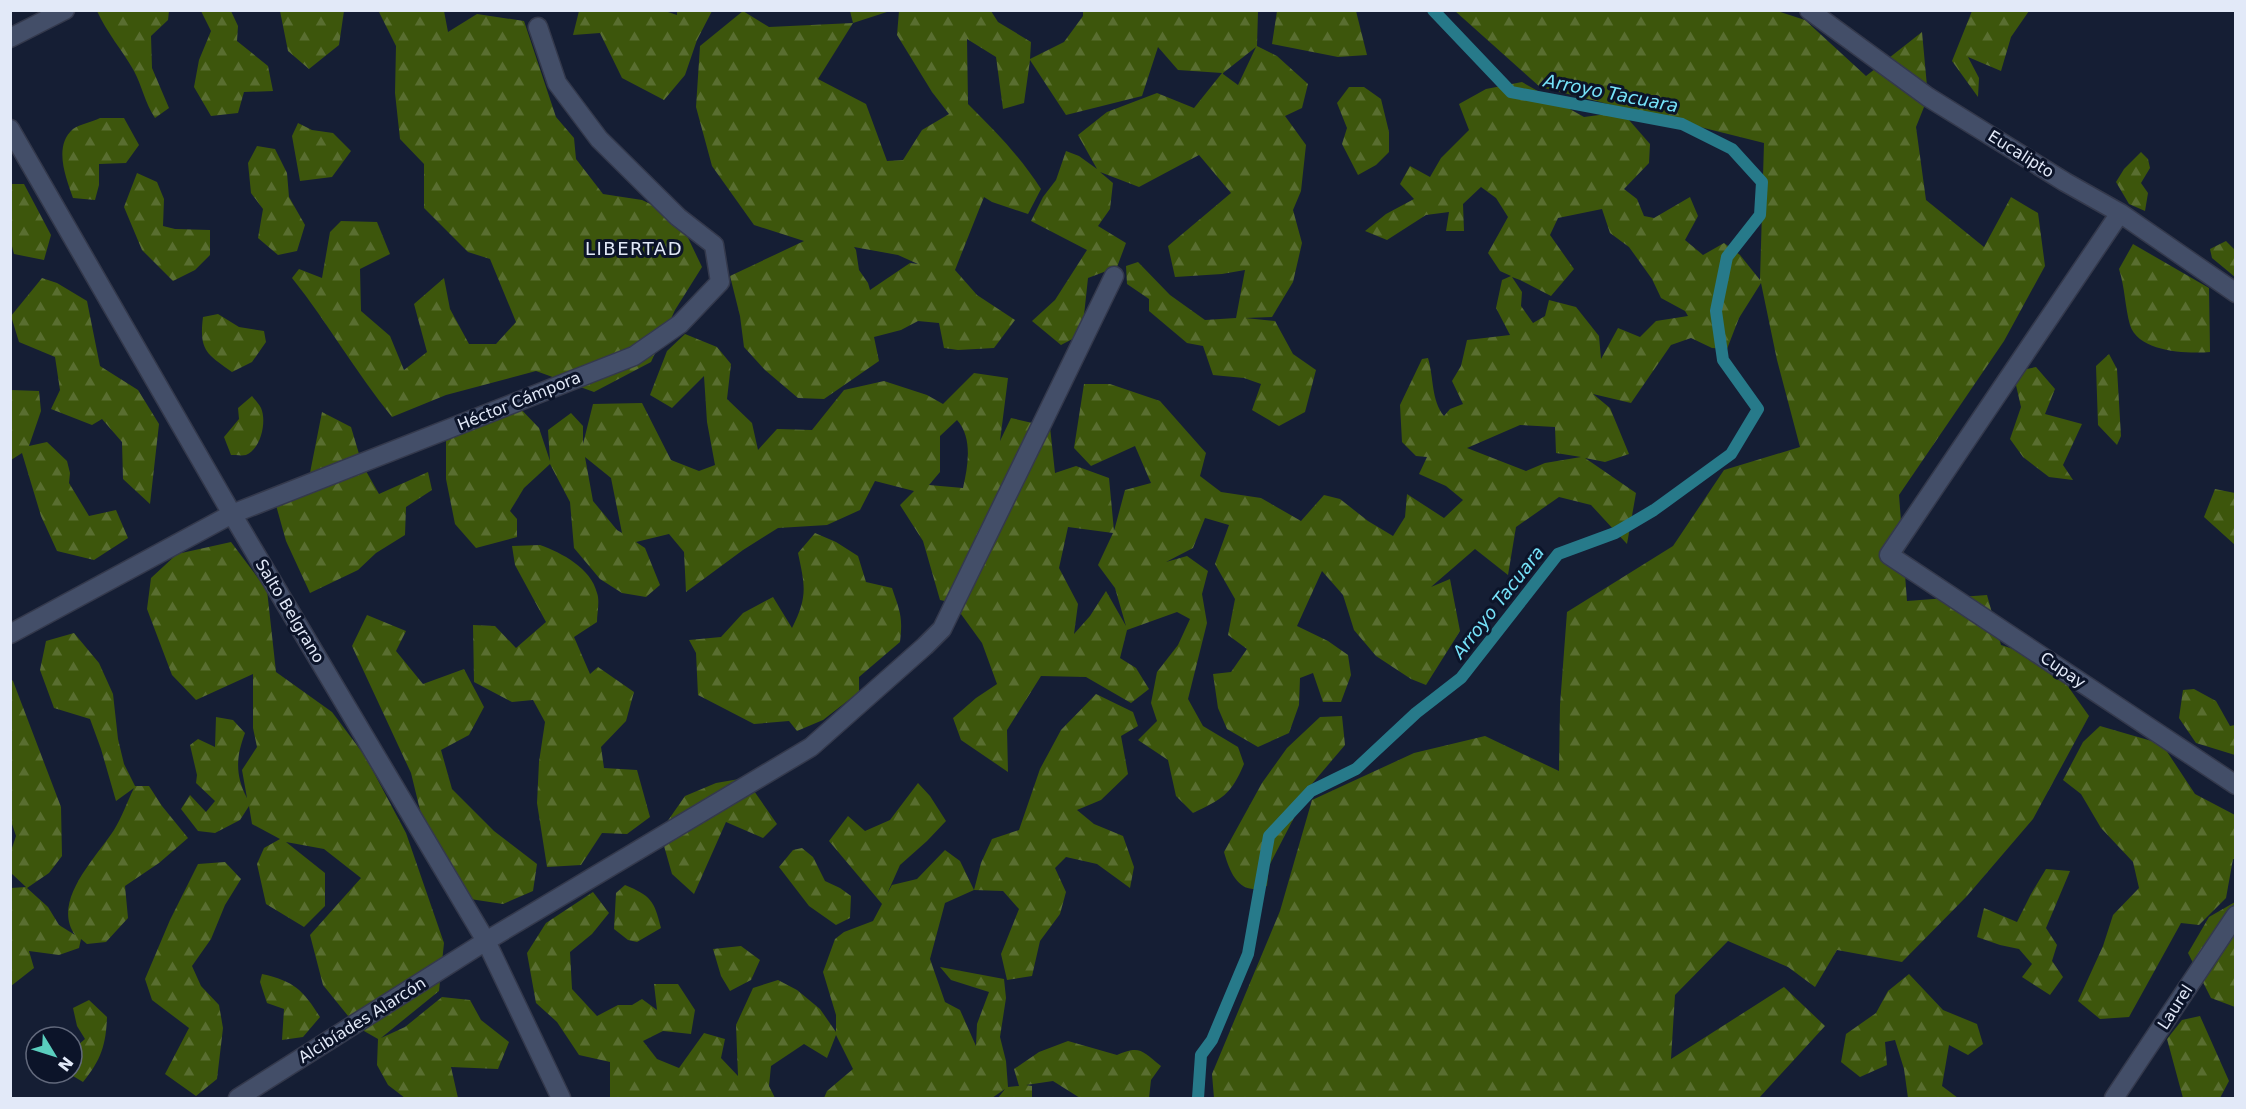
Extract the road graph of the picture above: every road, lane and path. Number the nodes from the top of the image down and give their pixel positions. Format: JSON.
{"nodes":[{"id":1,"x":65,"y":10,"type":"edge"},
{"id":2,"x":1809,"y":10,"type":"edge"},
{"id":3,"x":538,"y":27,"type":"dead end"},
{"id":4,"x":10,"y":38,"type":"edge"},
{"id":5,"x":10,"y":129,"type":"edge"},
{"id":6,"x":2120,"y":213,"type":"junction"},
{"id":7,"x":1114,"y":276,"type":"dead end"},
{"id":8,"x":2235,"y":293,"type":"edge"},
{"id":9,"x":232,"y":514,"type":"junction"},
{"id":10,"x":10,"y":634,"type":"edge"},
{"id":11,"x":2235,"y":785,"type":"edge"},
{"id":12,"x":2235,"y":915,"type":"edge"},
{"id":13,"x":486,"y":941,"type":"junction"},
{"id":14,"x":238,"y":1098,"type":"edge"},
{"id":15,"x":561,"y":1098,"type":"edge"},
{"id":16,"x":2114,"y":1098,"type":"edge"}],
"edges":[{"from":1,"to":4,"type":"street"},
{"from":2,"to":6,"type":"street","name":"Eucalipto"},
{"from":3,"to":9,"type":"street","name":"Héctor Cámpora"},
{"from":5,"to":9,"type":"street","name":"Salto Belgrano"},
{"from":6,"to":8,"type":"street","name":"Eucalipto"},
{"from":6,"to":11,"type":"street","name":"Cupay"},
{"from":7,"to":13,"type":"street","name":"Alcibíades Alarcón"},
{"from":9,"to":10,"type":"street","name":"Héctor Cámpora"},
{"from":9,"to":13,"type":"street","name":"Salto Belgrano"},
{"from":12,"to":16,"type":"street","name":"Laurel"},
{"from":13,"to":14,"type":"street","name":"Alcibíades Alarcón"},
{"from":13,"to":15,"type":"street","name":"Salto Belgrano"}]}
